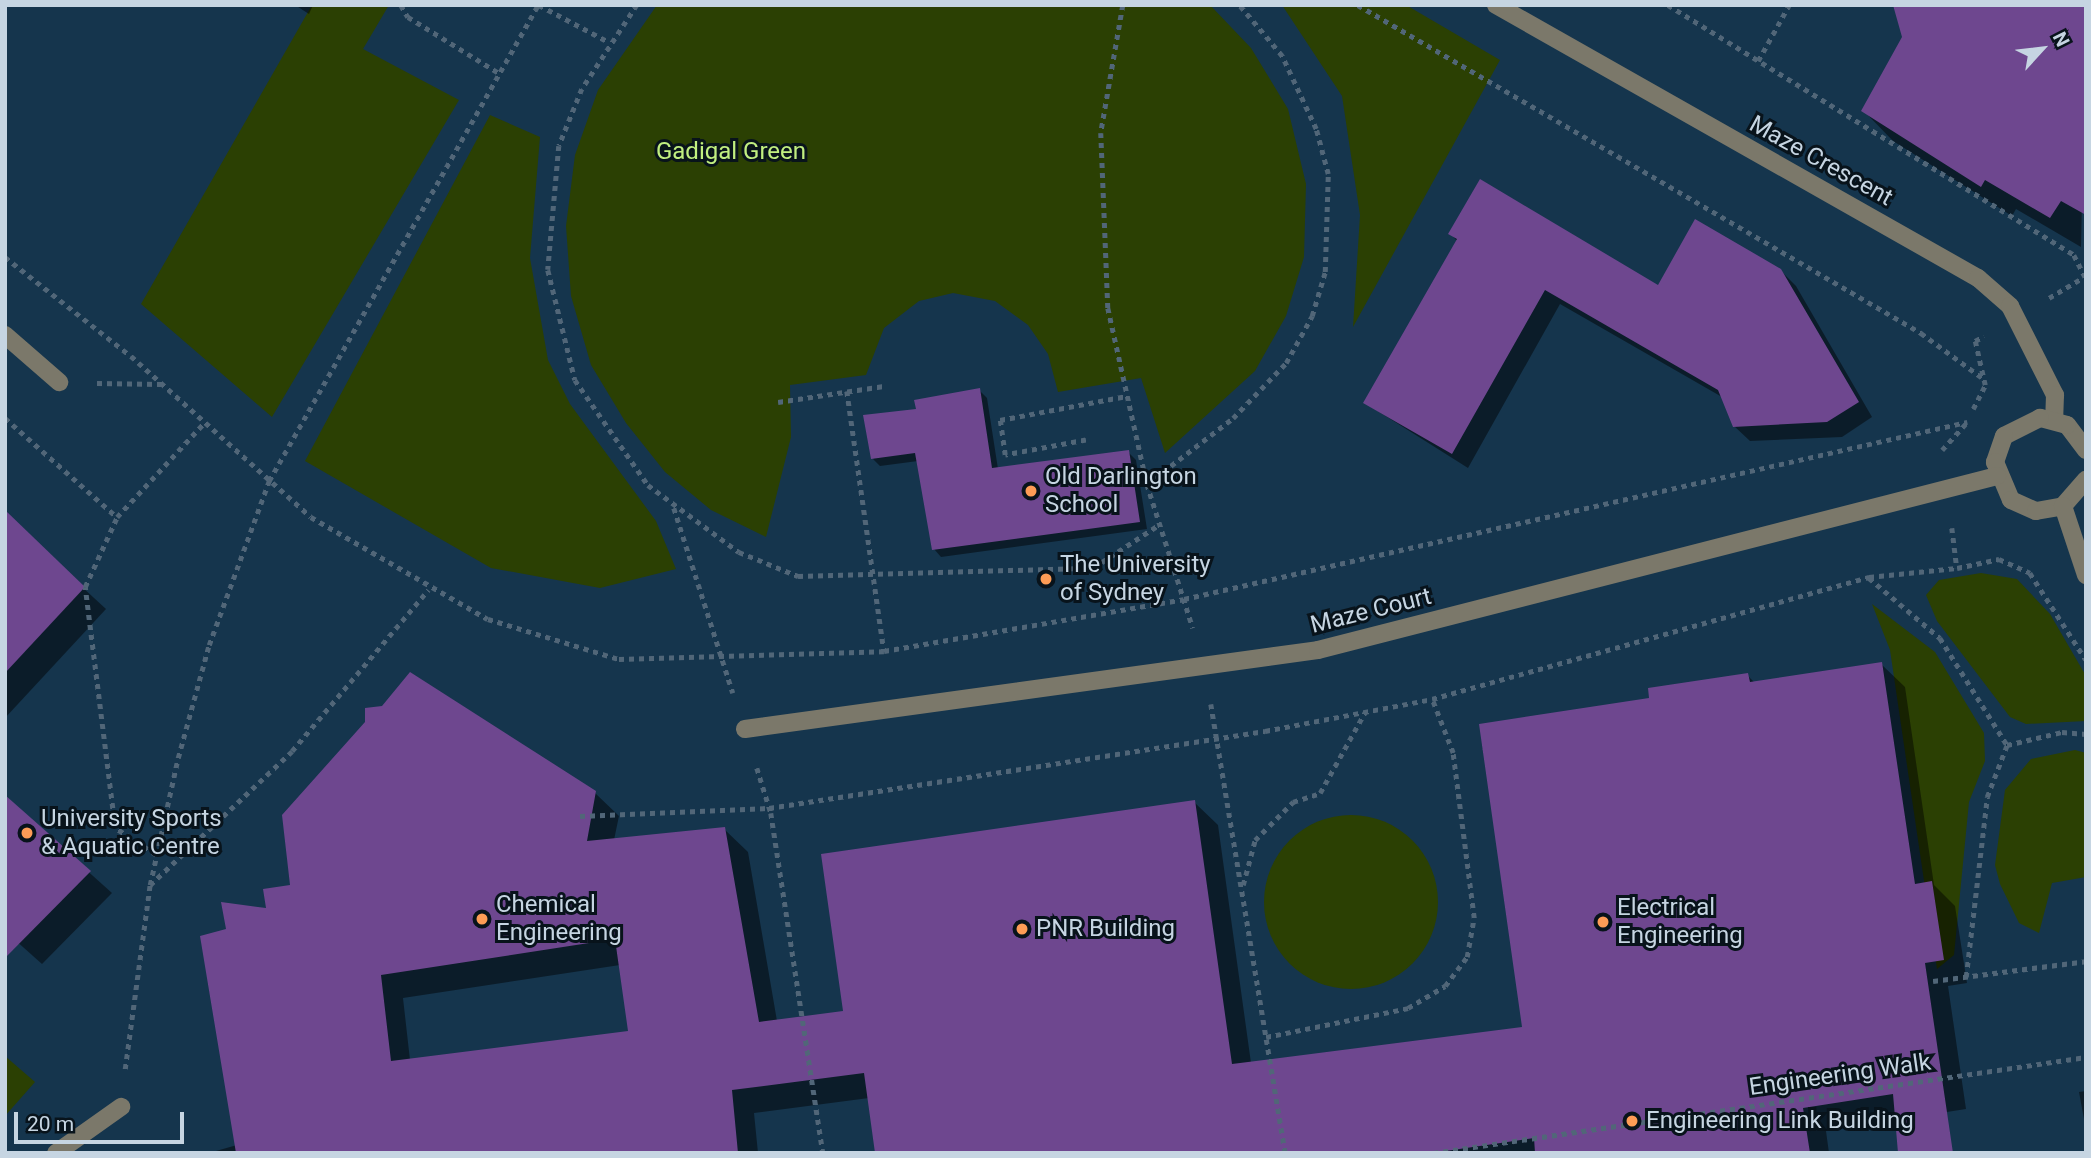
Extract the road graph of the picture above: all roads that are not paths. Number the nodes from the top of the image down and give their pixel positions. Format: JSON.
{"nodes":[{"id":1,"x":1496,"y":5,"type":"edge"},
{"id":2,"x":5,"y":335,"type":"edge"},
{"id":3,"x":60,"y":382,"type":"road end"},
{"id":4,"x":2054,"y":419,"type":"junction"},
{"id":5,"x":2086,"y":450,"type":"edge"},
{"id":6,"x":1997,"y":476,"type":"junction"},
{"id":7,"x":2086,"y":480,"type":"edge"},
{"id":8,"x":2063,"y":506,"type":"junction"},
{"id":9,"x":2086,"y":575,"type":"edge"},
{"id":10,"x":745,"y":729,"type":"road end"},
{"id":11,"x":121,"y":1107,"type":"road end"},
{"id":12,"x":56,"y":1153,"type":"edge"}],
"edges":[{"from":1,"to":4,"type":"street","name":"Maze Crescent"},
{"from":2,"to":3,"type":"street"},
{"from":4,"to":5,"type":"street"},
{"from":4,"to":6,"type":"street"},
{"from":6,"to":8,"type":"street"},
{"from":6,"to":10,"type":"street","name":"Maze Court"},
{"from":7,"to":8,"type":"street"},
{"from":8,"to":9,"type":"street"},
{"from":11,"to":12,"type":"street"}]}
